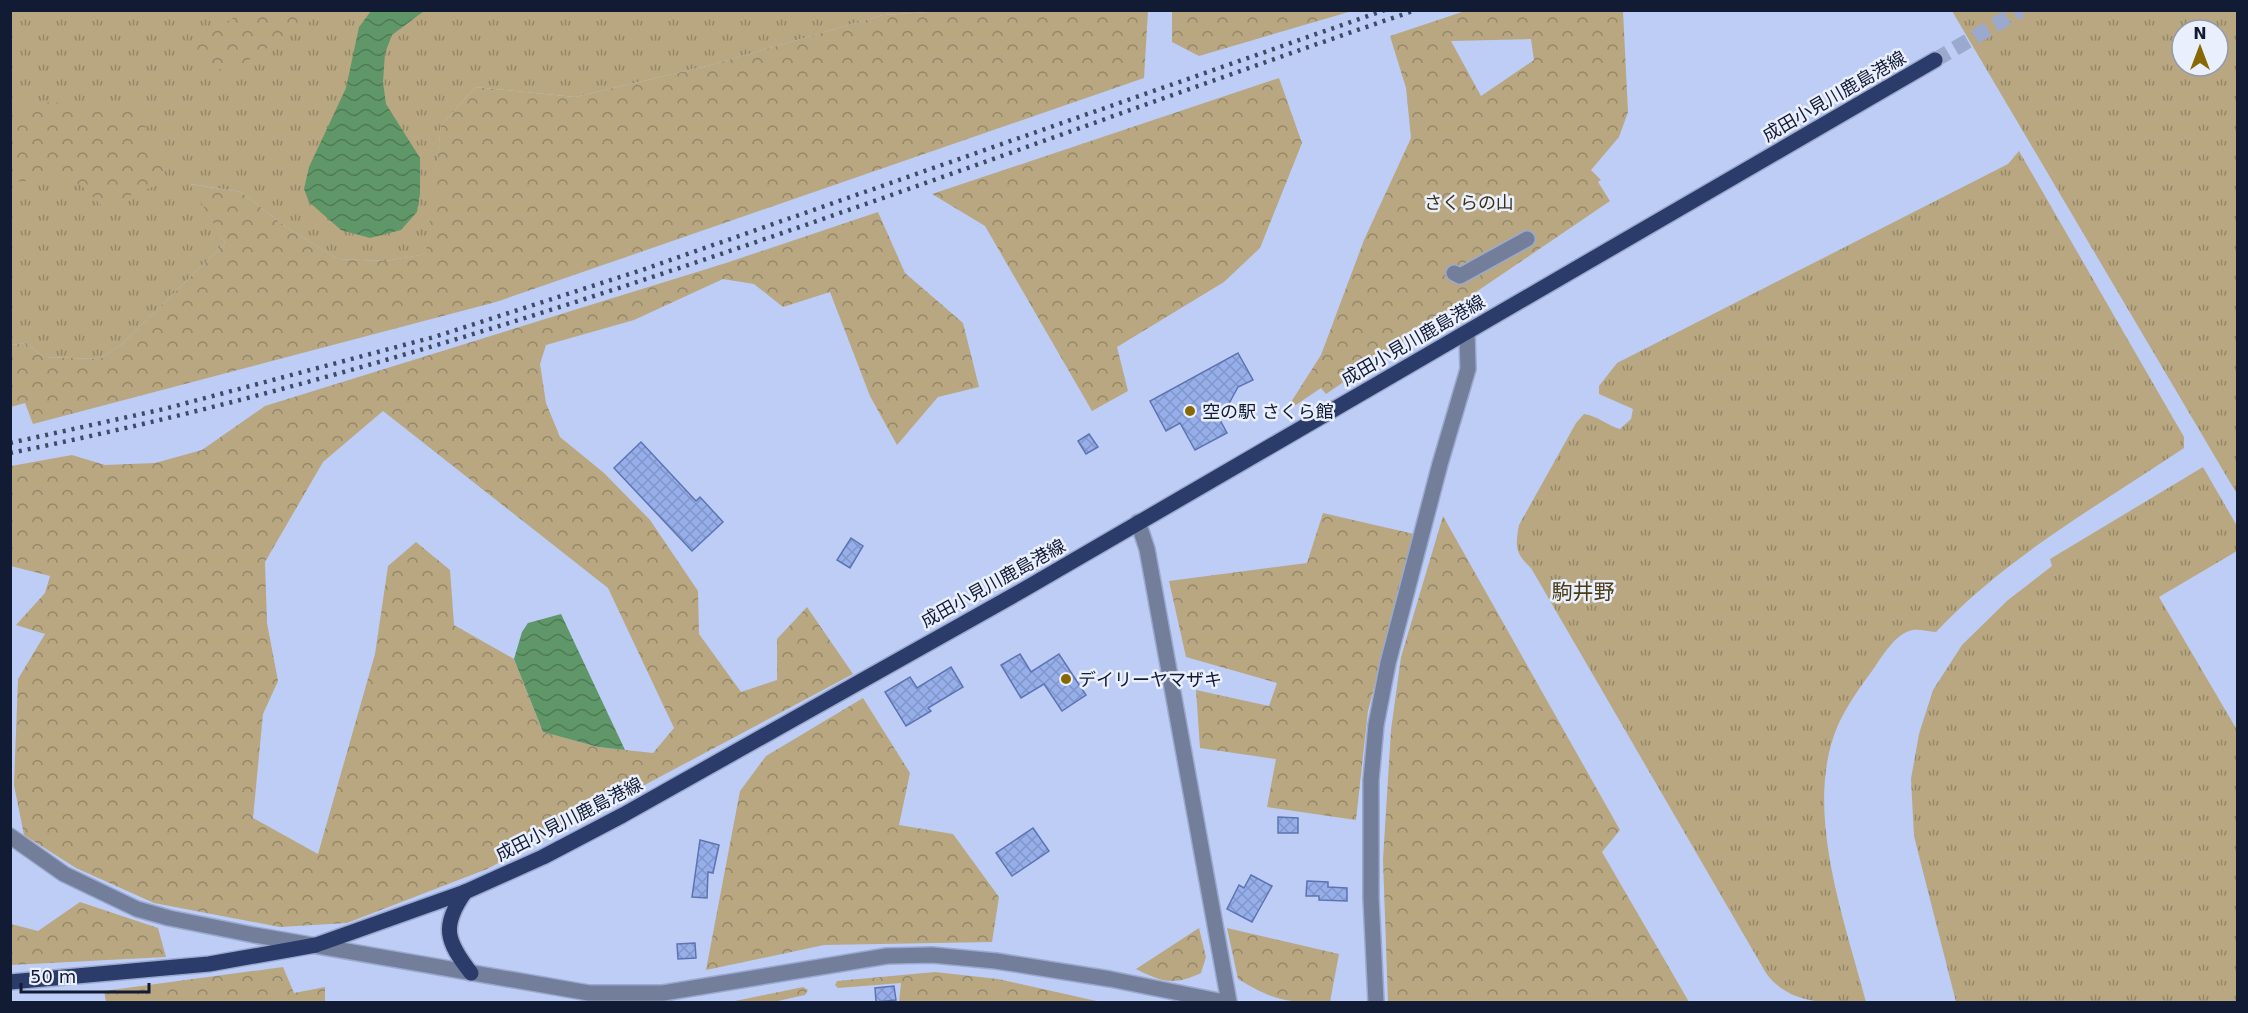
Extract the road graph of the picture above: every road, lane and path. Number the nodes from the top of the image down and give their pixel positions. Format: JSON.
{"nodes":[{"id":1,"x":1935,"y":60,"type":"tunnel mouth"},
{"id":2,"x":1527,"y":238,"type":"dead end"},
{"id":3,"x":1454,"y":273,"type":"dead end"},
{"id":4,"x":1467,"y":332,"type":"junction"},
{"id":5,"x":1138,"y":522,"type":"junction"},
{"id":6,"x":10,"y":836,"type":"edge"},
{"id":7,"x":465,"y":892,"type":"junction"},
{"id":8,"x":316,"y":945,"type":"junction"},
{"id":9,"x":471,"y":973,"type":"junction"},
{"id":10,"x":10,"y":982,"type":"edge"},
{"id":11,"x":1224,"y":1002,"type":"edge"},
{"id":12,"x":1229,"y":1002,"type":"edge"},
{"id":13,"x":1376,"y":1002,"type":"edge"}],
"edges":[{"from":1,"to":4,"type":"main road","name":"成田小見川鹿島港線"},
{"from":2,"to":3,"type":"street"},
{"from":4,"to":5,"type":"main road","name":"成田小見川鹿島港線"},
{"from":4,"to":13,"type":"street"},
{"from":5,"to":7,"type":"main road","name":"成田小見川鹿島港線"},
{"from":5,"to":12,"type":"street"},
{"from":6,"to":8,"type":"street"},
{"from":7,"to":8,"type":"main road","name":"成田小見川鹿島港線"},
{"from":7,"to":9,"type":"main road"},
{"from":8,"to":9,"type":"street"},
{"from":8,"to":10,"type":"main road","name":"成田小見川鹿島港線"},
{"from":9,"to":11,"type":"street"}]}
